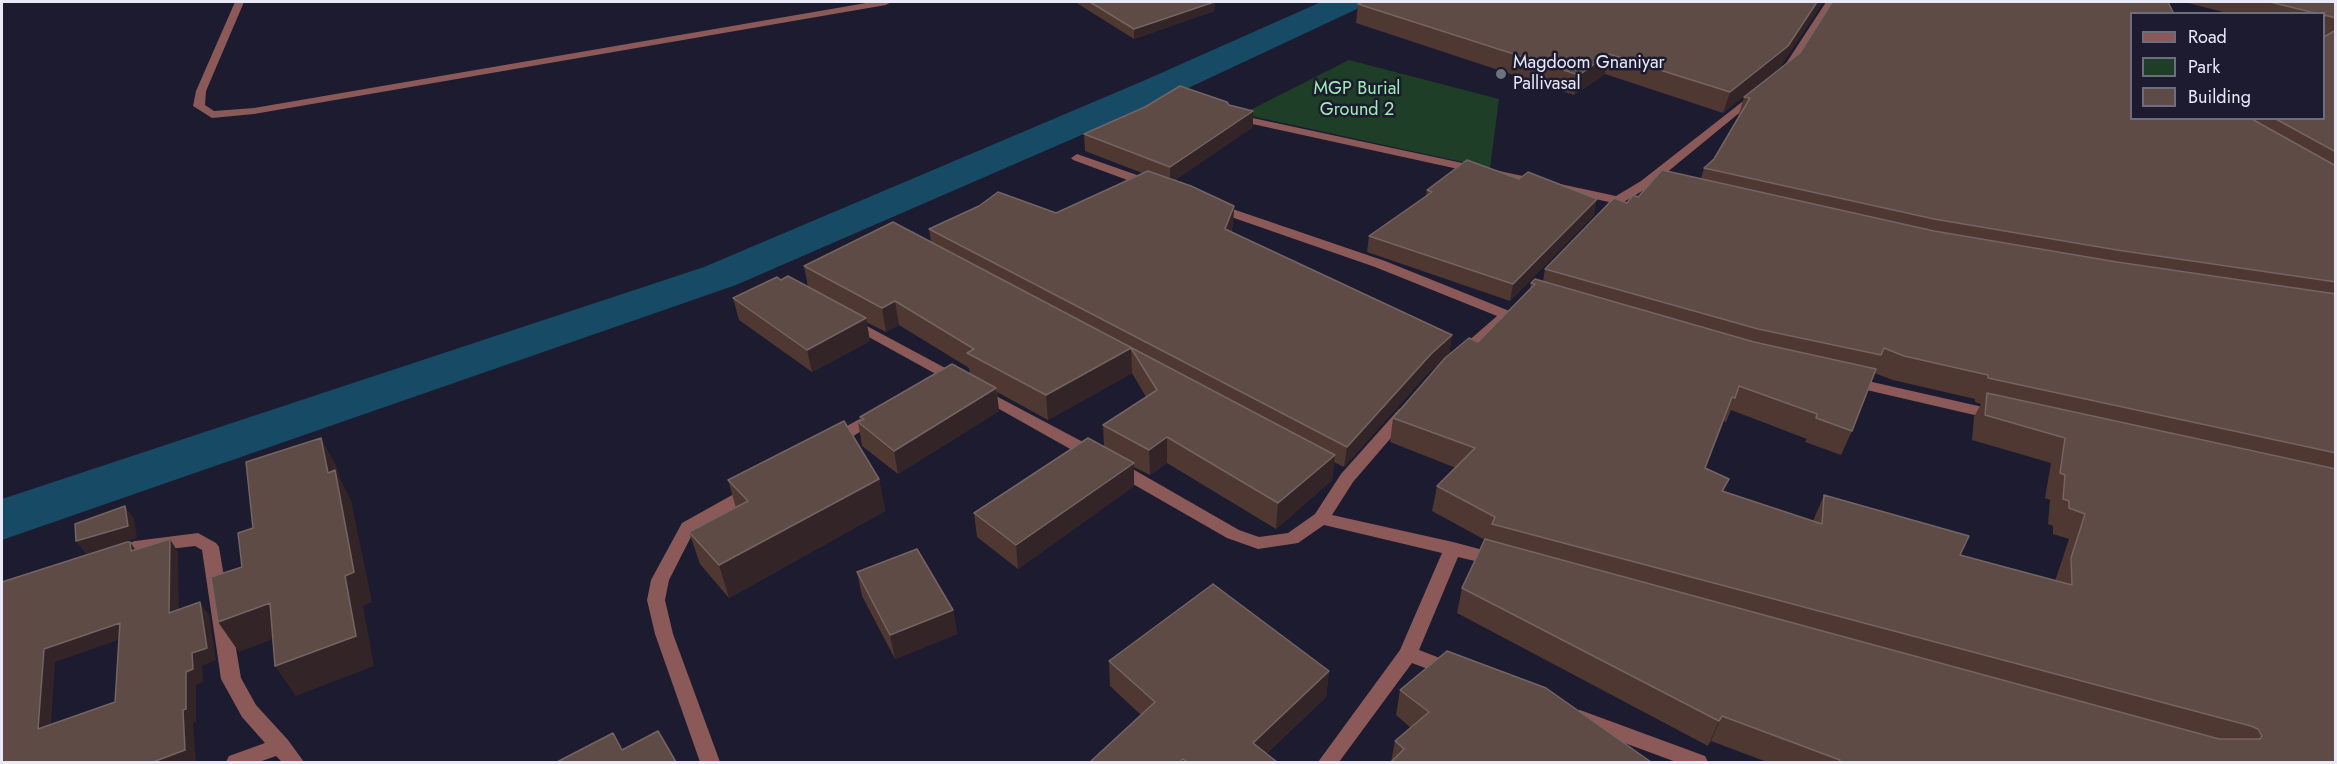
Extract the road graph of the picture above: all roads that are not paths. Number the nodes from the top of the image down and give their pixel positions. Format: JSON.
{"nodes":[{"id":1,"x":239,"y":2,"type":"edge"},
{"id":2,"x":886,"y":2,"type":"edge"},
{"id":3,"x":1830,"y":2,"type":"edge"},
{"id":4,"x":1233,"y":117,"type":"edge"},
{"id":5,"x":1077,"y":158,"type":"dead end"},
{"id":6,"x":1167,"y":190,"type":"edge"},
{"id":7,"x":1618,"y":200,"type":"junction"},
{"id":8,"x":1201,"y":202,"type":"edge"},
{"id":9,"x":1593,"y":226,"type":"edge"},
{"id":10,"x":834,"y":312,"type":"edge"},
{"id":11,"x":1450,"y":364,"type":"edge"},
{"id":12,"x":944,"y":373,"type":"junction"},
{"id":13,"x":1839,"y":380,"type":"edge"},
{"id":14,"x":925,"y":385,"type":"edge"},
{"id":15,"x":1412,"y":404,"type":"edge"},
{"id":16,"x":885,"y":409,"type":"edge"},
{"id":17,"x":2012,"y":418,"type":"edge"},
{"id":18,"x":817,"y":451,"type":"edge"},
{"id":19,"x":768,"y":481,"type":"edge"},
{"id":20,"x":1321,"y":518,"type":"junction"},
{"id":21,"x":1453,"y":548,"type":"junction"},
{"id":22,"x":102,"y":558,"type":"edge"},
{"id":23,"x":1510,"y":564,"type":"edge"},
{"id":24,"x":1408,"y":654,"type":"junction"},
{"id":25,"x":1474,"y":679,"type":"edge"},
{"id":26,"x":1562,"y":711,"type":"edge"},
{"id":27,"x":281,"y":746,"type":"junction"},
{"id":28,"x":236,"y":762,"type":"edge"},
{"id":29,"x":294,"y":762,"type":"edge"},
{"id":30,"x":710,"y":762,"type":"edge"},
{"id":31,"x":1328,"y":762,"type":"edge"},
{"id":32,"x":1698,"y":762,"type":"edge"}],
"edges":[{"from":1,"to":2,"type":"street"},
{"from":3,"to":7,"type":"street"},
{"from":4,"to":7,"type":"street"},
{"from":5,"to":6,"type":"street"},
{"from":7,"to":9,"type":"street"},
{"from":8,"to":11,"type":"street"},
{"from":10,"to":12,"type":"street"},
{"from":12,"to":14,"type":"street"},
{"from":12,"to":20,"type":"street"},
{"from":13,"to":17,"type":"street"},
{"from":15,"to":20,"type":"street"},
{"from":16,"to":18,"type":"street"},
{"from":19,"to":30,"type":"street"},
{"from":20,"to":21,"type":"street"},
{"from":21,"to":23,"type":"street"},
{"from":21,"to":24,"type":"street"},
{"from":22,"to":27,"type":"street"},
{"from":24,"to":25,"type":"street"},
{"from":24,"to":31,"type":"street"},
{"from":26,"to":32,"type":"street"},
{"from":27,"to":28,"type":"street"},
{"from":27,"to":29,"type":"street"}]}
